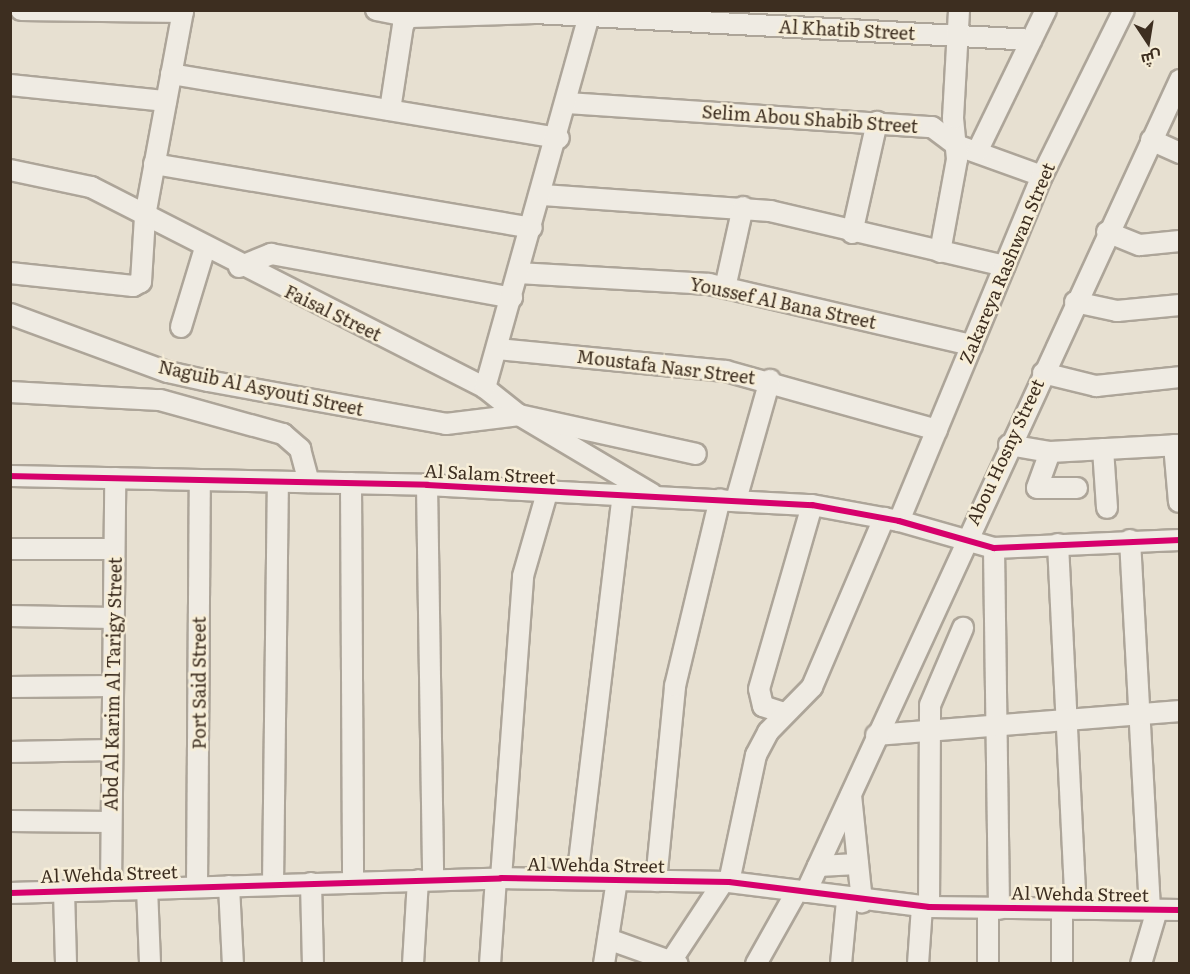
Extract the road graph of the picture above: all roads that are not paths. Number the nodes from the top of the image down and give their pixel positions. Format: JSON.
{"nodes":[{"id":1,"x":21,"y":10,"type":"edge"},
{"id":2,"x":376,"y":10,"type":"edge"},
{"id":3,"x":959,"y":10,"type":"edge"},
{"id":4,"x":1046,"y":10,"type":"edge"},
{"id":5,"x":1124,"y":10,"type":"edge"},
{"id":6,"x":183,"y":11,"type":"edge"},
{"id":7,"x":412,"y":14,"type":"edge"},
{"id":8,"x":588,"y":18,"type":"junction"},
{"id":9,"x":958,"y":36,"type":"junction"},
{"id":10,"x":1031,"y":40,"type":"junction"},
{"id":11,"x":171,"y":74,"type":"junction"},
{"id":12,"x":1179,"y":80,"type":"edge"},
{"id":13,"x":10,"y":85,"type":"edge"},
{"id":14,"x":166,"y":102,"type":"junction"},
{"id":15,"x":567,"y":103,"type":"junction"},
{"id":16,"x":390,"y":110,"type":"junction"},
{"id":17,"x":877,"y":122,"type":"junction"},
{"id":18,"x":559,"y":138,"type":"junction"},
{"id":19,"x":1151,"y":140,"type":"junction"},
{"id":20,"x":956,"y":145,"type":"junction"},
{"id":21,"x":977,"y":152,"type":"junction"},
{"id":22,"x":1179,"y":153,"type":"edge"},
{"id":23,"x":154,"y":164,"type":"junction"},
{"id":24,"x":10,"y":170,"type":"edge"},
{"id":25,"x":1042,"y":176,"type":"junction"},
{"id":26,"x":542,"y":195,"type":"junction"},
{"id":27,"x":743,"y":207,"type":"junction"},
{"id":28,"x":145,"y":216,"type":"junction"},
{"id":29,"x":532,"y":228,"type":"junction"},
{"id":30,"x":1107,"y":232,"type":"junction"},
{"id":31,"x":852,"y":233,"type":"junction"},
{"id":32,"x":1179,"y":241,"type":"edge"},
{"id":33,"x":205,"y":248,"type":"junction"},
{"id":34,"x":940,"y":252,"type":"junction"},
{"id":35,"x":1005,"y":266,"type":"junction"},
{"id":36,"x":239,"y":267,"type":"junction"},
{"id":37,"x":10,"y":273,"type":"edge"},
{"id":38,"x":519,"y":273,"type":"junction"},
{"id":39,"x":725,"y":288,"type":"junction"},
{"id":40,"x":512,"y":298,"type":"junction"},
{"id":41,"x":1075,"y":302,"type":"junction"},
{"id":42,"x":1179,"y":306,"type":"edge"},
{"id":43,"x":10,"y":314,"type":"edge"},
{"id":44,"x":182,"y":327,"type":"dead end"},
{"id":45,"x":972,"y":345,"type":"junction"},
{"id":46,"x":497,"y":349,"type":"junction"},
{"id":47,"x":168,"y":372,"type":"junction"},
{"id":48,"x":1043,"y":373,"type":"junction"},
{"id":49,"x":1179,"y":377,"type":"edge"},
{"id":50,"x":770,"y":380,"type":"junction"},
{"id":51,"x":485,"y":388,"type":"junction"},
{"id":52,"x":10,"y":392,"type":"edge"},
{"id":53,"x":159,"y":400,"type":"junction"},
{"id":54,"x":519,"y":415,"type":"junction"},
{"id":55,"x":937,"y":430,"type":"junction"},
{"id":56,"x":1009,"y":445,"type":"junction"},
{"id":57,"x":1177,"y":445,"type":"edge"},
{"id":58,"x":1103,"y":449,"type":"junction"},
{"id":59,"x":1050,"y":452,"type":"junction"},
{"id":60,"x":696,"y":454,"type":"dead end"},
{"id":61,"x":10,"y":476,"type":"edge"},
{"id":62,"x":116,"y":478,"type":"junction"},
{"id":63,"x":200,"y":480,"type":"junction"},
{"id":64,"x":278,"y":482,"type":"junction"},
{"id":65,"x":309,"y":482,"type":"junction"},
{"id":66,"x":351,"y":483,"type":"junction"},
{"id":67,"x":427,"y":486,"type":"junction"},
{"id":68,"x":1077,"y":488,"type":"dead end"},
{"id":69,"x":547,"y":493,"type":"junction"},
{"id":70,"x":623,"y":495,"type":"junction"},
{"id":71,"x":654,"y":496,"type":"junction"},
{"id":72,"x":728,"y":500,"type":"junction"},
{"id":73,"x":1179,"y":502,"type":"edge"},
{"id":74,"x":812,"y":505,"type":"junction"},
{"id":75,"x":1107,"y":508,"type":"dead end"},
{"id":76,"x":892,"y":519,"type":"junction"},
{"id":77,"x":965,"y":537,"type":"junction"},
{"id":78,"x":1130,"y":540,"type":"junction"},
{"id":79,"x":1179,"y":540,"type":"edge"},
{"id":80,"x":1058,"y":544,"type":"junction"},
{"id":81,"x":994,"y":548,"type":"junction"},
{"id":82,"x":10,"y":549,"type":"edge"},
{"id":83,"x":114,"y":549,"type":"junction"},
{"id":84,"x":10,"y":616,"type":"edge"},
{"id":85,"x":113,"y":618,"type":"junction"},
{"id":86,"x":963,"y":628,"type":"dead end"},
{"id":87,"x":113,"y":686,"type":"junction"},
{"id":88,"x":10,"y":687,"type":"edge"},
{"id":89,"x":1179,"y":711,"type":"edge"},
{"id":90,"x":784,"y":713,"type":"junction"},
{"id":91,"x":1140,"y":714,"type":"junction"},
{"id":92,"x":1067,"y":721,"type":"junction"},
{"id":93,"x":997,"y":727,"type":"junction"},
{"id":94,"x":929,"y":732,"type":"junction"},
{"id":95,"x":876,"y":735,"type":"junction"},
{"id":96,"x":112,"y":750,"type":"junction"},
{"id":97,"x":10,"y":752,"type":"edge"},
{"id":98,"x":850,"y":792,"type":"junction"},
{"id":99,"x":10,"y":821,"type":"edge"},
{"id":100,"x":111,"y":822,"type":"junction"},
{"id":101,"x":858,"y":864,"type":"junction"},
{"id":102,"x":818,"y":866,"type":"junction"},
{"id":103,"x":498,"y":878,"type":"junction"},
{"id":104,"x":577,"y":879,"type":"junction"},
{"id":105,"x":426,"y":880,"type":"junction"},
{"id":106,"x":617,"y":880,"type":"junction"},
{"id":107,"x":656,"y":881,"type":"junction"},
{"id":108,"x":353,"y":882,"type":"junction"},
{"id":109,"x":726,"y":882,"type":"junction"},
{"id":110,"x":311,"y":883,"type":"junction"},
{"id":111,"x":273,"y":885,"type":"junction"},
{"id":112,"x":197,"y":886,"type":"junction"},
{"id":113,"x":229,"y":886,"type":"junction"},
{"id":114,"x":147,"y":888,"type":"junction"},
{"id":115,"x":111,"y":889,"type":"junction"},
{"id":116,"x":64,"y":891,"type":"junction"},
{"id":117,"x":801,"y":892,"type":"junction"},
{"id":118,"x":10,"y":893,"type":"edge"},
{"id":119,"x":855,"y":901,"type":"junction"},
{"id":120,"x":926,"y":907,"type":"junction"},
{"id":121,"x":994,"y":909,"type":"junction"},
{"id":122,"x":1069,"y":909,"type":"junction"},
{"id":123,"x":1154,"y":910,"type":"junction"},
{"id":124,"x":1179,"y":910,"type":"edge"},
{"id":125,"x":608,"y":939,"type":"junction"},
{"id":126,"x":675,"y":962,"type":"edge"},
{"id":127,"x":66,"y":963,"type":"edge"},
{"id":128,"x":150,"y":963,"type":"edge"},
{"id":129,"x":232,"y":963,"type":"edge"},
{"id":130,"x":313,"y":963,"type":"edge"},
{"id":131,"x":413,"y":963,"type":"edge"},
{"id":132,"x":490,"y":963,"type":"edge"},
{"id":133,"x":604,"y":963,"type":"edge"},
{"id":134,"x":756,"y":963,"type":"edge"},
{"id":135,"x":841,"y":963,"type":"edge"},
{"id":136,"x":918,"y":963,"type":"edge"},
{"id":137,"x":988,"y":963,"type":"edge"},
{"id":138,"x":1062,"y":963,"type":"edge"},
{"id":139,"x":1141,"y":963,"type":"edge"}],
"edges":[{"from":1,"to":6,"type":"street"},
{"from":2,"to":7,"type":"street","name":"Al Khatib Street"},
{"from":3,"to":9,"type":"street"},
{"from":4,"to":10,"type":"street"},
{"from":5,"to":25,"type":"street","name":"Zakareya Rashwan Street"},
{"from":6,"to":11,"type":"street"},
{"from":7,"to":8,"type":"street","name":"Al Khatib Street"},
{"from":7,"to":16,"type":"street"},
{"from":8,"to":9,"type":"street","name":"Al Khatib Street"},
{"from":8,"to":15,"type":"street"},
{"from":9,"to":10,"type":"street","name":"Al Khatib Street"},
{"from":9,"to":20,"type":"street"},
{"from":10,"to":21,"type":"street"},
{"from":11,"to":14,"type":"street"},
{"from":11,"to":16,"type":"street"},
{"from":12,"to":19,"type":"street","name":"Abou Hosny Street"},
{"from":13,"to":14,"type":"street"},
{"from":14,"to":23,"type":"street"},
{"from":15,"to":17,"type":"street","name":"Selim Abou Shabib Street"},
{"from":15,"to":18,"type":"street"},
{"from":16,"to":18,"type":"street"},
{"from":17,"to":20,"type":"street","name":"Selim Abou Shabib Street"},
{"from":17,"to":31,"type":"street"},
{"from":18,"to":26,"type":"street"},
{"from":19,"to":22,"type":"street"},
{"from":19,"to":30,"type":"street","name":"Abou Hosny Street"},
{"from":20,"to":21,"type":"street","name":"Selim Abou Shabib Street"},
{"from":20,"to":34,"type":"street"},
{"from":21,"to":25,"type":"street","name":"Selim Abou Shabib Street"},
{"from":23,"to":28,"type":"street"},
{"from":23,"to":29,"type":"street"},
{"from":24,"to":28,"type":"street","name":"Faisal Street"},
{"from":25,"to":35,"type":"street","name":"Zakareya Rashwan Street"},
{"from":26,"to":27,"type":"street"},
{"from":26,"to":29,"type":"street"},
{"from":27,"to":31,"type":"street"},
{"from":27,"to":39,"type":"street"},
{"from":28,"to":33,"type":"street","name":"Faisal Street"},
{"from":28,"to":37,"type":"street"},
{"from":29,"to":38,"type":"street"},
{"from":30,"to":32,"type":"street"},
{"from":30,"to":41,"type":"street","name":"Abou Hosny Street"},
{"from":31,"to":34,"type":"street"},
{"from":33,"to":36,"type":"street","name":"Faisal Street"},
{"from":33,"to":44,"type":"street"},
{"from":34,"to":35,"type":"street"},
{"from":35,"to":45,"type":"street","name":"Zakareya Rashwan Street"},
{"from":36,"to":40,"type":"street"},
{"from":36,"to":51,"type":"street","name":"Faisal Street"},
{"from":38,"to":39,"type":"street","name":"Youssef Al Bana Street"},
{"from":38,"to":40,"type":"street"},
{"from":39,"to":45,"type":"street","name":"Youssef Al Bana Street"},
{"from":40,"to":46,"type":"street"},
{"from":41,"to":42,"type":"street"},
{"from":41,"to":48,"type":"street","name":"Abou Hosny Street"},
{"from":43,"to":47,"type":"street","name":"Naguib Al Asyouti Street"},
{"from":45,"to":55,"type":"street","name":"Zakareya Rashwan Street"},
{"from":46,"to":50,"type":"street","name":"Moustafa Nasr Street"},
{"from":46,"to":51,"type":"street"},
{"from":47,"to":53,"type":"street"},
{"from":47,"to":54,"type":"street","name":"Naguib Al Asyouti Street"},
{"from":48,"to":49,"type":"street"},
{"from":48,"to":56,"type":"street","name":"Abou Hosny Street"},
{"from":50,"to":55,"type":"street","name":"Moustafa Nasr Street"},
{"from":50,"to":72,"type":"street"},
{"from":51,"to":54,"type":"street","name":"Faisal Street"},
{"from":52,"to":53,"type":"street"},
{"from":53,"to":65,"type":"street"},
{"from":54,"to":60,"type":"street"},
{"from":54,"to":71,"type":"street","name":"Al Salam Street"},
{"from":55,"to":76,"type":"street","name":"Zakareya Rashwan Street"},
{"from":56,"to":59,"type":"street"},
{"from":56,"to":77,"type":"street","name":"Abou Hosny Street"},
{"from":57,"to":58,"type":"street"},
{"from":57,"to":73,"type":"street"},
{"from":58,"to":59,"type":"street"},
{"from":58,"to":75,"type":"street"},
{"from":59,"to":68,"type":"street"},
{"from":61,"to":62,"type":"street","name":"Al Salam Street"},
{"from":62,"to":63,"type":"street","name":"Al Salam Street"},
{"from":62,"to":83,"type":"street","name":"Abd Al Karim Al Tarigy Street"},
{"from":63,"to":64,"type":"street","name":"Al Salam Street"},
{"from":63,"to":112,"type":"street","name":"Port Said Street"},
{"from":64,"to":65,"type":"street","name":"Al Salam Street"},
{"from":64,"to":111,"type":"street"},
{"from":65,"to":66,"type":"street","name":"Al Salam Street"},
{"from":66,"to":67,"type":"street","name":"Al Salam Street"},
{"from":66,"to":108,"type":"street"},
{"from":67,"to":69,"type":"street","name":"Al Salam Street"},
{"from":67,"to":105,"type":"street"},
{"from":69,"to":70,"type":"street","name":"Al Salam Street"},
{"from":69,"to":103,"type":"street"},
{"from":70,"to":71,"type":"street","name":"Al Salam Street"},
{"from":70,"to":104,"type":"street"},
{"from":71,"to":72,"type":"street","name":"Al Salam Street"},
{"from":72,"to":74,"type":"street","name":"Al Salam Street"},
{"from":72,"to":107,"type":"street"},
{"from":74,"to":76,"type":"street","name":"Al Salam Street"},
{"from":74,"to":90,"type":"street"},
{"from":76,"to":77,"type":"street","name":"Al Salam Street"},
{"from":76,"to":90,"type":"street","name":"Zakareya Rashwan Street"},
{"from":77,"to":81,"type":"street","name":"Al Salam Street"},
{"from":77,"to":95,"type":"street","name":"Abou Hosny Street"},
{"from":78,"to":79,"type":"street"},
{"from":78,"to":80,"type":"street"},
{"from":78,"to":91,"type":"street"},
{"from":80,"to":81,"type":"street"},
{"from":80,"to":92,"type":"street"},
{"from":81,"to":93,"type":"street"},
{"from":82,"to":83,"type":"street"},
{"from":83,"to":85,"type":"street","name":"Abd Al Karim Al Tarigy Street"},
{"from":84,"to":85,"type":"street"},
{"from":85,"to":87,"type":"street","name":"Abd Al Karim Al Tarigy Street"},
{"from":86,"to":94,"type":"street"},
{"from":87,"to":88,"type":"street"},
{"from":87,"to":96,"type":"street","name":"Abd Al Karim Al Tarigy Street"},
{"from":89,"to":91,"type":"street"},
{"from":90,"to":109,"type":"street","name":"Zakareya Rashwan Street"},
{"from":91,"to":92,"type":"street"},
{"from":91,"to":123,"type":"street"},
{"from":92,"to":93,"type":"street"},
{"from":92,"to":122,"type":"street"},
{"from":93,"to":94,"type":"street"},
{"from":93,"to":121,"type":"street"},
{"from":94,"to":95,"type":"street"},
{"from":94,"to":120,"type":"street"},
{"from":95,"to":98,"type":"street","name":"Abou Hosny Street"},
{"from":96,"to":97,"type":"street"},
{"from":96,"to":100,"type":"street","name":"Abd Al Karim Al Tarigy Street"},
{"from":98,"to":101,"type":"street"},
{"from":98,"to":102,"type":"street","name":"Abou Hosny Street"},
{"from":99,"to":100,"type":"street"},
{"from":100,"to":115,"type":"street","name":"Abd Al Karim Al Tarigy Street"},
{"from":101,"to":102,"type":"street"},
{"from":101,"to":119,"type":"street"},
{"from":102,"to":117,"type":"street","name":"Abou Hosny Street"},
{"from":103,"to":104,"type":"street","name":"Al Wehda Street"},
{"from":103,"to":105,"type":"street","name":"Al Wehda Street"},
{"from":103,"to":132,"type":"street"},
{"from":104,"to":106,"type":"street","name":"Al Wehda Street"},
{"from":105,"to":108,"type":"street","name":"Al Wehda Street"},
{"from":105,"to":131,"type":"street"},
{"from":106,"to":107,"type":"street","name":"Al Wehda Street"},
{"from":106,"to":125,"type":"street"},
{"from":107,"to":109,"type":"street","name":"Al Wehda Street"},
{"from":108,"to":110,"type":"street","name":"Al Wehda Street"},
{"from":109,"to":117,"type":"street","name":"Al Wehda Street"},
{"from":109,"to":126,"type":"street"},
{"from":110,"to":111,"type":"street","name":"Al Wehda Street"},
{"from":110,"to":130,"type":"street"},
{"from":111,"to":113,"type":"street","name":"Al Wehda Street"},
{"from":112,"to":113,"type":"street","name":"Al Wehda Street"},
{"from":112,"to":114,"type":"street","name":"Al Wehda Street"},
{"from":113,"to":129,"type":"street"},
{"from":114,"to":115,"type":"street","name":"Al Wehda Street"},
{"from":114,"to":128,"type":"street"},
{"from":115,"to":116,"type":"street","name":"Al Wehda Street"},
{"from":116,"to":118,"type":"street","name":"Al Wehda Street"},
{"from":116,"to":127,"type":"street"},
{"from":117,"to":119,"type":"street","name":"Al Wehda Street"},
{"from":117,"to":134,"type":"street","name":"Abou Hosny Street"},
{"from":119,"to":120,"type":"street","name":"Al Wehda Street"},
{"from":119,"to":135,"type":"street"},
{"from":120,"to":121,"type":"street","name":"Al Wehda Street"},
{"from":120,"to":136,"type":"street"},
{"from":121,"to":122,"type":"street","name":"Al Wehda Street"},
{"from":121,"to":137,"type":"street"},
{"from":122,"to":123,"type":"street","name":"Al Wehda Street"},
{"from":122,"to":138,"type":"street"},
{"from":123,"to":124,"type":"street","name":"Al Wehda Street"},
{"from":123,"to":139,"type":"street"},
{"from":125,"to":126,"type":"street"},
{"from":125,"to":133,"type":"street"}]}
